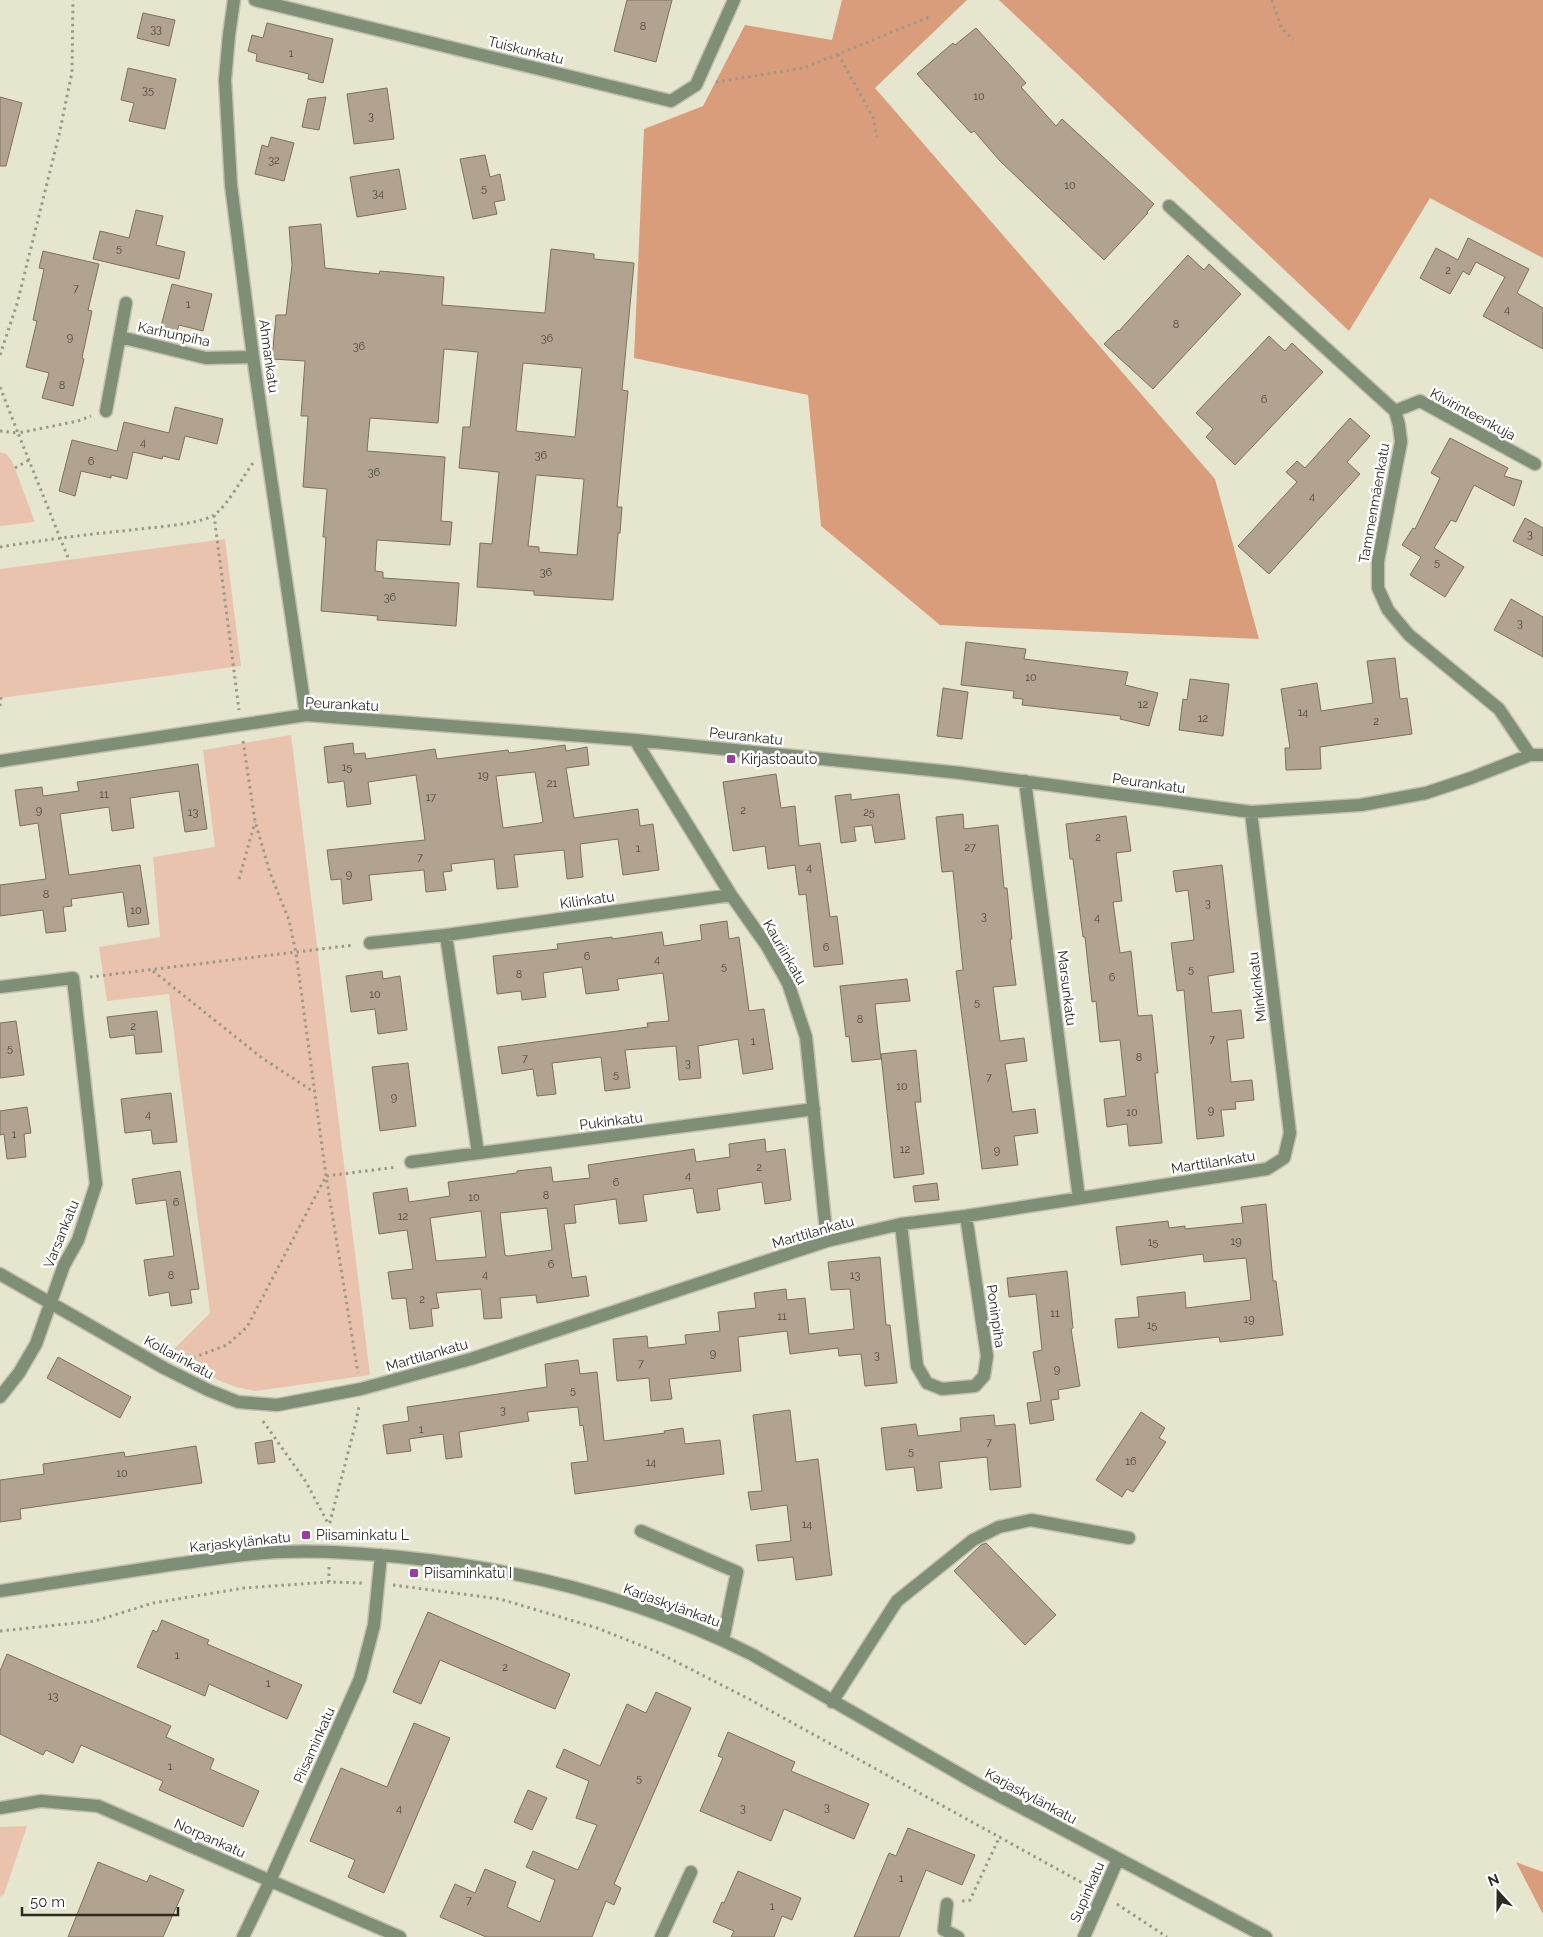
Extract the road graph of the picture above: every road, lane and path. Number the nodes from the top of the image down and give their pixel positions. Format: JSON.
{"nodes":[{"id":1,"x":73,"y":0,"type":"edge"},
{"id":2,"x":234,"y":0,"type":"edge"},
{"id":3,"x":255,"y":0,"type":"edge"},
{"id":4,"x":734,"y":0,"type":"edge"},
{"id":5,"x":1272,"y":0,"type":"edge"},
{"id":6,"x":929,"y":17,"type":"dead end"},
{"id":7,"x":1294,"y":40,"type":"dead end"},
{"id":8,"x":838,"y":54,"type":"junction"},
{"id":9,"x":696,"y":85,"type":"junction"},
{"id":10,"x":877,"y":137,"type":"dead end"},
{"id":11,"x":1169,"y":206,"type":"dead end"},
{"id":12,"x":126,"y":303,"type":"dead end"},
{"id":13,"x":120,"y":337,"type":"junction"},
{"id":14,"x":0,"y":355,"type":"edge"},
{"id":15,"x":253,"y":356,"type":"junction"},
{"id":16,"x":0,"y":387,"type":"edge"},
{"id":17,"x":106,"y":411,"type":"joint"},
{"id":18,"x":1395,"y":411,"type":"junction"},
{"id":19,"x":0,"y":431,"type":"edge"},
{"id":20,"x":18,"y":433,"type":"junction"},
{"id":21,"x":267,"y":453,"type":"junction"},
{"id":22,"x":28,"y":460,"type":"junction"},
{"id":23,"x":1535,"y":464,"type":"dead end"},
{"id":24,"x":15,"y":468,"type":"dead end"},
{"id":25,"x":214,"y":515,"type":"junction"},
{"id":26,"x":59,"y":538,"type":"junction"},
{"id":27,"x":0,"y":546,"type":"edge"},
{"id":28,"x":69,"y":560,"type":"dead end"},
{"id":29,"x":1,"y":697,"type":"edge"},
{"id":30,"x":0,"y":706,"type":"edge"},
{"id":31,"x":306,"y":715,"type":"junction"},
{"id":32,"x":241,"y":726,"type":"junction"},
{"id":33,"x":635,"y":740,"type":"junction"},
{"id":34,"x":1530,"y":755,"type":"junction"},
{"id":35,"x":1543,"y":755,"type":"edge"},
{"id":36,"x":0,"y":761,"type":"edge"},
{"id":37,"x":1025,"y":781,"type":"junction"},
{"id":38,"x":1251,"y":812,"type":"junction"},
{"id":39,"x":255,"y":821,"type":"junction"},
{"id":40,"x":239,"y":879,"type":"dead end"},
{"id":41,"x":731,"y":895,"type":"junction"},
{"id":42,"x":446,"y":934,"type":"junction"},
{"id":43,"x":370,"y":943,"type":"joint"},
{"id":44,"x":296,"y":953,"type":"junction"},
{"id":45,"x":153,"y":970,"type":"junction"},
{"id":46,"x":72,"y":978,"type":"junction"},
{"id":47,"x":0,"y":987,"type":"edge"},
{"id":48,"x":314,"y":1092,"type":"junction"},
{"id":49,"x":814,"y":1109,"type":"junction"},
{"id":50,"x":478,"y":1153,"type":"junction"},
{"id":51,"x":1284,"y":1158,"type":"joint"},
{"id":52,"x":411,"y":1162,"type":"joint"},
{"id":53,"x":326,"y":1176,"type":"junction"},
{"id":54,"x":1079,"y":1198,"type":"junction"},
{"id":55,"x":966,"y":1216,"type":"junction"},
{"id":56,"x":901,"y":1224,"type":"junction"},
{"id":57,"x":827,"y":1241,"type":"junction"},
{"id":58,"x":0,"y":1274,"type":"edge"},
{"id":59,"x":50,"y":1302,"type":"junction"},
{"id":60,"x":164,"y":1368,"type":"junction"},
{"id":61,"x":361,"y":1389,"type":"junction"},
{"id":62,"x":0,"y":1397,"type":"edge"},
{"id":63,"x":251,"y":1404,"type":"junction"},
{"id":64,"x":329,"y":1526,"type":"junction"},
{"id":65,"x":641,"y":1532,"type":"dead end"},
{"id":66,"x":1129,"y":1538,"type":"dead end"},
{"id":67,"x":329,"y":1551,"type":"junction"},
{"id":68,"x":381,"y":1555,"type":"junction"},
{"id":69,"x":329,"y":1582,"type":"junction"},
{"id":70,"x":378,"y":1584,"type":"junction"},
{"id":71,"x":0,"y":1591,"type":"edge"},
{"id":72,"x":0,"y":1631,"type":"edge"},
{"id":73,"x":723,"y":1640,"type":"junction"},
{"id":74,"x":832,"y":1702,"type":"junction"},
{"id":75,"x":0,"y":1808,"type":"edge"},
{"id":76,"x":1000,"y":1836,"type":"junction"},
{"id":77,"x":1118,"y":1859,"type":"junction"},
{"id":78,"x":691,"y":1872,"type":"dead end"},
{"id":79,"x":270,"y":1881,"type":"junction"},
{"id":80,"x":1102,"y":1894,"type":"junction"},
{"id":81,"x":947,"y":1904,"type":"joint"},
{"id":82,"x":243,"y":1937,"type":"edge"},
{"id":83,"x":400,"y":1937,"type":"edge"},
{"id":84,"x":661,"y":1937,"type":"edge"},
{"id":85,"x":958,"y":1937,"type":"edge"},
{"id":86,"x":1084,"y":1937,"type":"edge"},
{"id":87,"x":1167,"y":1937,"type":"edge"},
{"id":88,"x":1266,"y":1937,"type":"edge"}],
"edges":[{"from":1,"to":14,"type":"path"},
{"from":2,"to":15,"type":"street","name":"Ahmankatu"},
{"from":3,"to":9,"type":"street","name":"Tuiskunkatu"},
{"from":4,"to":9,"type":"street"},
{"from":5,"to":7,"type":"path"},
{"from":6,"to":8,"type":"path"},
{"from":8,"to":9,"type":"path"},
{"from":8,"to":10,"type":"path"},
{"from":11,"to":18,"type":"street"},
{"from":12,"to":13,"type":"street","name":"Karhunpiha"},
{"from":13,"to":15,"type":"street","name":"Karhunpiha"},
{"from":13,"to":17,"type":"street","name":"Karhunpiha"},
{"from":15,"to":21,"type":"street","name":"Ahmankatu"},
{"from":16,"to":20,"type":"path"},
{"from":17,"to":20,"type":"path"},
{"from":18,"to":23,"type":"street","name":"Kivirinteenkuja"},
{"from":18,"to":34,"type":"street","name":"Tammenmäenkatu"},
{"from":19,"to":20,"type":"path"},
{"from":20,"to":22,"type":"path"},
{"from":21,"to":25,"type":"path"},
{"from":21,"to":31,"type":"street","name":"Ahmankatu"},
{"from":22,"to":24,"type":"path"},
{"from":22,"to":26,"type":"path"},
{"from":25,"to":26,"type":"path"},
{"from":25,"to":32,"type":"path"},
{"from":26,"to":27,"type":"path"},
{"from":26,"to":28,"type":"path"},
{"from":29,"to":30,"type":"path"},
{"from":31,"to":32,"type":"street","name":"Peurankatu"},
{"from":31,"to":33,"type":"street","name":"Peurankatu"},
{"from":32,"to":36,"type":"street","name":"Peurankatu"},
{"from":32,"to":39,"type":"path"},
{"from":33,"to":37,"type":"street","name":"Peurankatu"},
{"from":33,"to":41,"type":"street","name":"Kauriinkatu"},
{"from":34,"to":35,"type":"street","name":"Peurankatu"},
{"from":34,"to":38,"type":"street","name":"Peurankatu"},
{"from":37,"to":38,"type":"street","name":"Peurankatu"},
{"from":37,"to":54,"type":"street","name":"Marsunkatu"},
{"from":38,"to":51,"type":"street","name":"Minkinkatu"},
{"from":39,"to":40,"type":"path"},
{"from":39,"to":44,"type":"path"},
{"from":41,"to":42,"type":"street","name":"Kilinkatu"},
{"from":41,"to":49,"type":"street","name":"Kauriinkatu"},
{"from":42,"to":43,"type":"street","name":"Kilinkatu"},
{"from":42,"to":50,"type":"street"},
{"from":43,"to":44,"type":"path"},
{"from":44,"to":45,"type":"path"},
{"from":44,"to":48,"type":"path"},
{"from":45,"to":46,"type":"path"},
{"from":45,"to":48,"type":"path"},
{"from":46,"to":47,"type":"street"},
{"from":46,"to":59,"type":"street","name":"Varsankatu"},
{"from":48,"to":53,"type":"path"},
{"from":49,"to":50,"type":"street","name":"Pukinkatu"},
{"from":49,"to":57,"type":"street","name":"Kauriinkatu"},
{"from":50,"to":52,"type":"street","name":"Pukinkatu"},
{"from":51,"to":54,"type":"street","name":"Marttilankatu"},
{"from":52,"to":53,"type":"path"},
{"from":53,"to":60,"type":"path"},
{"from":53,"to":61,"type":"path"},
{"from":54,"to":55,"type":"street","name":"Marttilankatu"},
{"from":55,"to":56,"type":"street","name":"Marttilankatu"},
{"from":55,"to":56,"type":"street","name":"Poninpiha"},
{"from":56,"to":57,"type":"street","name":"Marttilankatu"},
{"from":57,"to":61,"type":"street","name":"Marttilankatu"},
{"from":58,"to":59,"type":"street","name":"Kollarinkatu"},
{"from":59,"to":60,"type":"street","name":"Kollarinkatu"},
{"from":59,"to":62,"type":"street","name":"Varsankatu"},
{"from":60,"to":63,"type":"street","name":"Kollarinkatu"},
{"from":61,"to":63,"type":"street","name":"Kollarinkatu"},
{"from":61,"to":64,"type":"path"},
{"from":63,"to":64,"type":"path"},
{"from":64,"to":67,"type":"path"},
{"from":65,"to":73,"type":"street"},
{"from":66,"to":74,"type":"street"},
{"from":67,"to":68,"type":"street","name":"Karjaskylänkatu"},
{"from":67,"to":69,"type":"path"},
{"from":67,"to":71,"type":"street","name":"Karjaskylänkatu"},
{"from":68,"to":70,"type":"street","name":"Piisaminkatu"},
{"from":68,"to":73,"type":"street","name":"Karjaskylänkatu"},
{"from":69,"to":70,"type":"path"},
{"from":69,"to":72,"type":"path"},
{"from":70,"to":76,"type":"path"},
{"from":70,"to":79,"type":"street","name":"Piisaminkatu"},
{"from":73,"to":74,"type":"street","name":"Karjaskylänkatu"},
{"from":74,"to":77,"type":"street","name":"Karjaskylänkatu"},
{"from":75,"to":79,"type":"street","name":"Norpankatu"},
{"from":76,"to":80,"type":"path"},
{"from":76,"to":81,"type":"path"},
{"from":77,"to":80,"type":"street","name":"Supinkatu"},
{"from":77,"to":88,"type":"street","name":"Karjaskylänkatu"},
{"from":78,"to":84,"type":"street"},
{"from":79,"to":82,"type":"street","name":"Piisaminkatu"},
{"from":79,"to":83,"type":"street","name":"Norpankatu"},
{"from":80,"to":86,"type":"street","name":"Supinkatu"},
{"from":80,"to":87,"type":"path"},
{"from":81,"to":85,"type":"street"}]}
